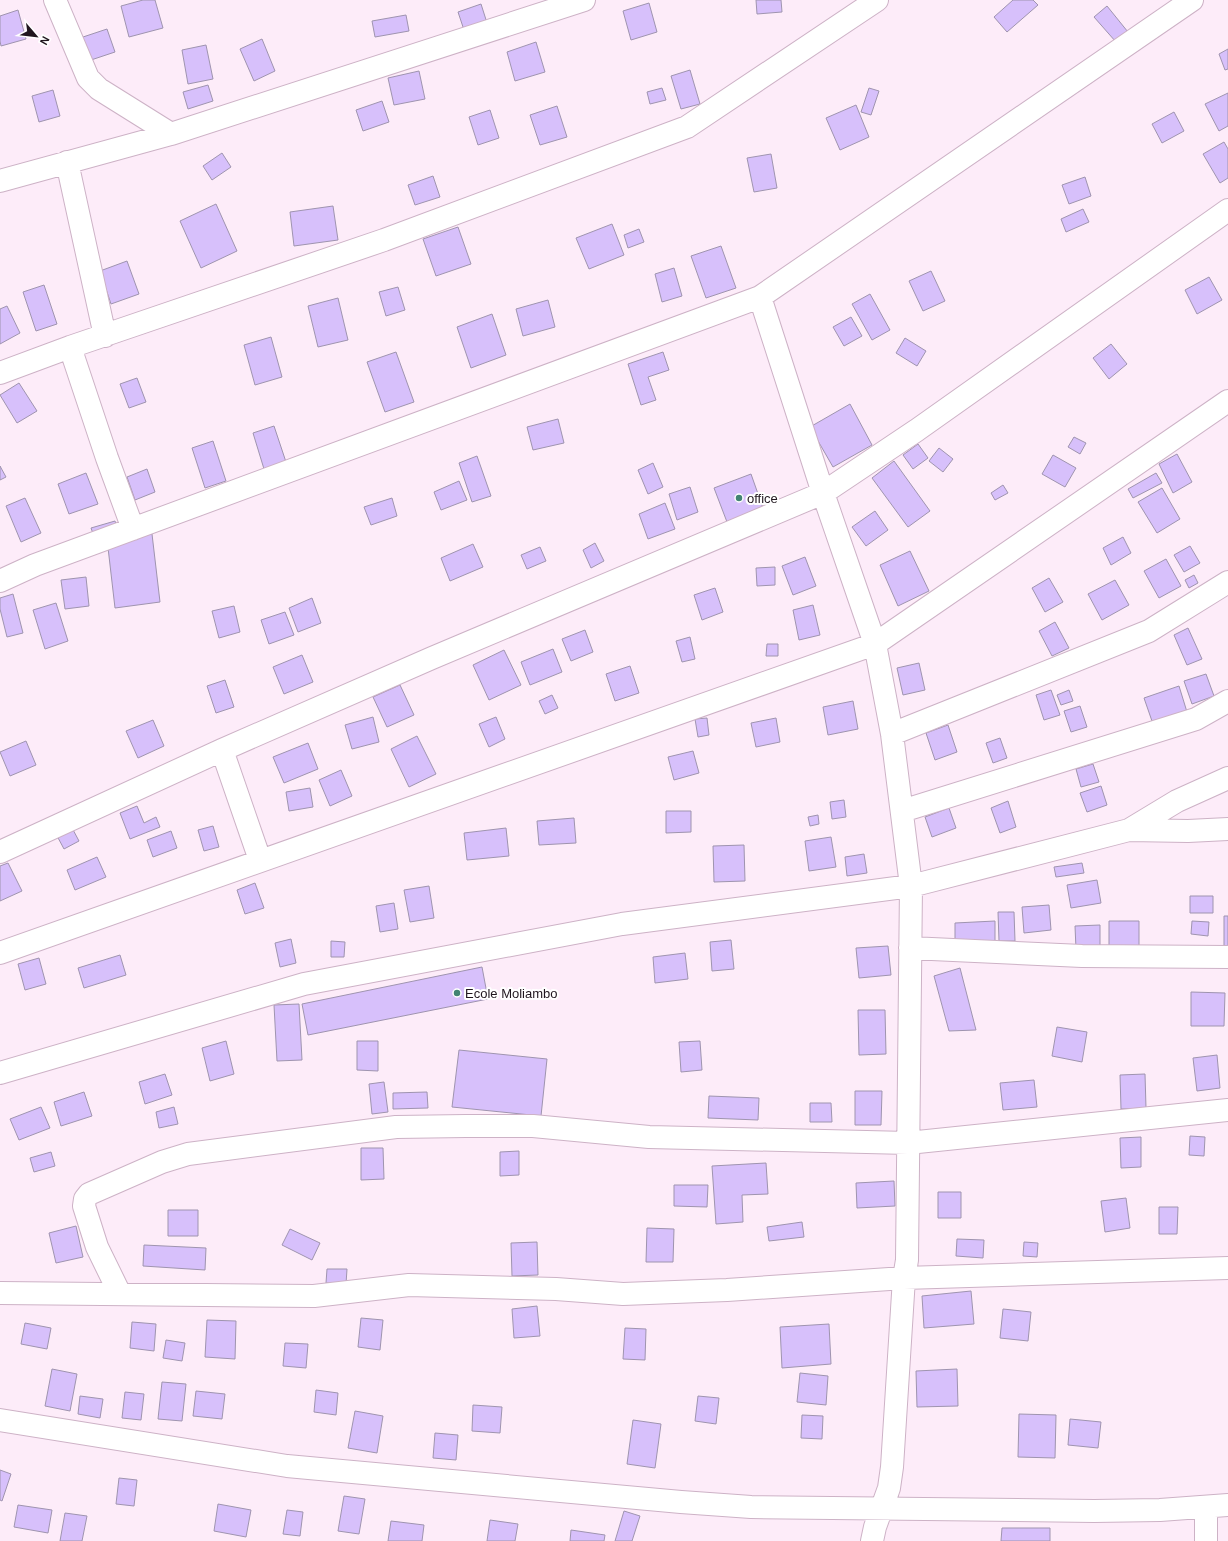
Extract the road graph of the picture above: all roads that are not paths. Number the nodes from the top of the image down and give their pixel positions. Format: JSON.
{"nodes":[{"id":1,"x":55,"y":0,"type":"edge"},
{"id":2,"x":584,"y":0,"type":"edge"},
{"id":3,"x":878,"y":0,"type":"edge"},
{"id":4,"x":1192,"y":0,"type":"edge"},
{"id":5,"x":171,"y":134,"type":"junction"},
{"id":6,"x":67,"y":162,"type":"junction"},
{"id":7,"x":0,"y":181,"type":"edge"},
{"id":8,"x":1228,"y":210,"type":"edge"},
{"id":9,"x":760,"y":297,"type":"junction"},
{"id":10,"x":105,"y":336,"type":"junction"},
{"id":11,"x":70,"y":347,"type":"junction"},
{"id":12,"x":0,"y":373,"type":"edge"},
{"id":13,"x":1228,"y":401,"type":"edge"},
{"id":14,"x":823,"y":493,"type":"junction"},
{"id":15,"x":133,"y":529,"type":"junction"},
{"id":16,"x":0,"y":581,"type":"edge"},
{"id":17,"x":1228,"y":582,"type":"edge"},
{"id":18,"x":876,"y":644,"type":"junction"},
{"id":19,"x":1228,"y":701,"type":"edge"},
{"id":20,"x":892,"y":734,"type":"junction"},
{"id":21,"x":222,"y":750,"type":"junction"},
{"id":22,"x":1228,"y":778,"type":"edge"},
{"id":23,"x":902,"y":811,"type":"junction"},
{"id":24,"x":1228,"y":829,"type":"edge"},
{"id":25,"x":1129,"y":830,"type":"junction"},
{"id":26,"x":0,"y":852,"type":"edge"},
{"id":27,"x":260,"y":860,"type":"junction"},
{"id":28,"x":911,"y":886,"type":"junction"},
{"id":29,"x":910,"y":948,"type":"junction"},
{"id":30,"x":0,"y":953,"type":"edge"},
{"id":31,"x":1228,"y":957,"type":"edge"},
{"id":32,"x":0,"y":1073,"type":"edge"},
{"id":33,"x":1228,"y":1110,"type":"edge"},
{"id":34,"x":908,"y":1143,"type":"junction"},
{"id":35,"x":1228,"y":1268,"type":"edge"},
{"id":36,"x":904,"y":1278,"type":"junction"},
{"id":37,"x":0,"y":1293,"type":"edge"},
{"id":38,"x":120,"y":1294,"type":"junction"},
{"id":39,"x":0,"y":1420,"type":"edge"},
{"id":40,"x":1228,"y":1505,"type":"edge"},
{"id":41,"x":1206,"y":1506,"type":"junction"},
{"id":42,"x":882,"y":1509,"type":"junction"},
{"id":43,"x":872,"y":1541,"type":"edge"},
{"id":44,"x":1206,"y":1541,"type":"edge"}],
"edges":[{"from":1,"to":5,"type":"street"},
{"from":2,"to":5,"type":"street"},
{"from":3,"to":10,"type":"street"},
{"from":4,"to":9,"type":"street"},
{"from":5,"to":6,"type":"street"},
{"from":6,"to":7,"type":"street"},
{"from":6,"to":10,"type":"street"},
{"from":8,"to":14,"type":"street"},
{"from":9,"to":14,"type":"street"},
{"from":9,"to":15,"type":"street"},
{"from":10,"to":11,"type":"street"},
{"from":11,"to":12,"type":"street"},
{"from":11,"to":15,"type":"street"},
{"from":13,"to":18,"type":"street"},
{"from":14,"to":18,"type":"street"},
{"from":14,"to":21,"type":"street"},
{"from":15,"to":16,"type":"street"},
{"from":17,"to":20,"type":"street"},
{"from":18,"to":20,"type":"street"},
{"from":18,"to":27,"type":"street"},
{"from":19,"to":23,"type":"street"},
{"from":20,"to":23,"type":"street"},
{"from":21,"to":26,"type":"street"},
{"from":21,"to":27,"type":"street"},
{"from":22,"to":25,"type":"street"},
{"from":23,"to":28,"type":"street"},
{"from":24,"to":25,"type":"street"},
{"from":25,"to":28,"type":"street"},
{"from":27,"to":30,"type":"street"},
{"from":28,"to":29,"type":"street"},
{"from":28,"to":32,"type":"street"},
{"from":29,"to":31,"type":"street"},
{"from":29,"to":34,"type":"street"},
{"from":33,"to":34,"type":"street"},
{"from":34,"to":36,"type":"street"},
{"from":34,"to":38,"type":"street"},
{"from":35,"to":36,"type":"street"},
{"from":36,"to":38,"type":"street"},
{"from":36,"to":42,"type":"street"},
{"from":37,"to":38,"type":"street"},
{"from":39,"to":42,"type":"street"},
{"from":40,"to":41,"type":"street"},
{"from":41,"to":42,"type":"street"},
{"from":41,"to":44,"type":"street"},
{"from":42,"to":43,"type":"street"}]}
